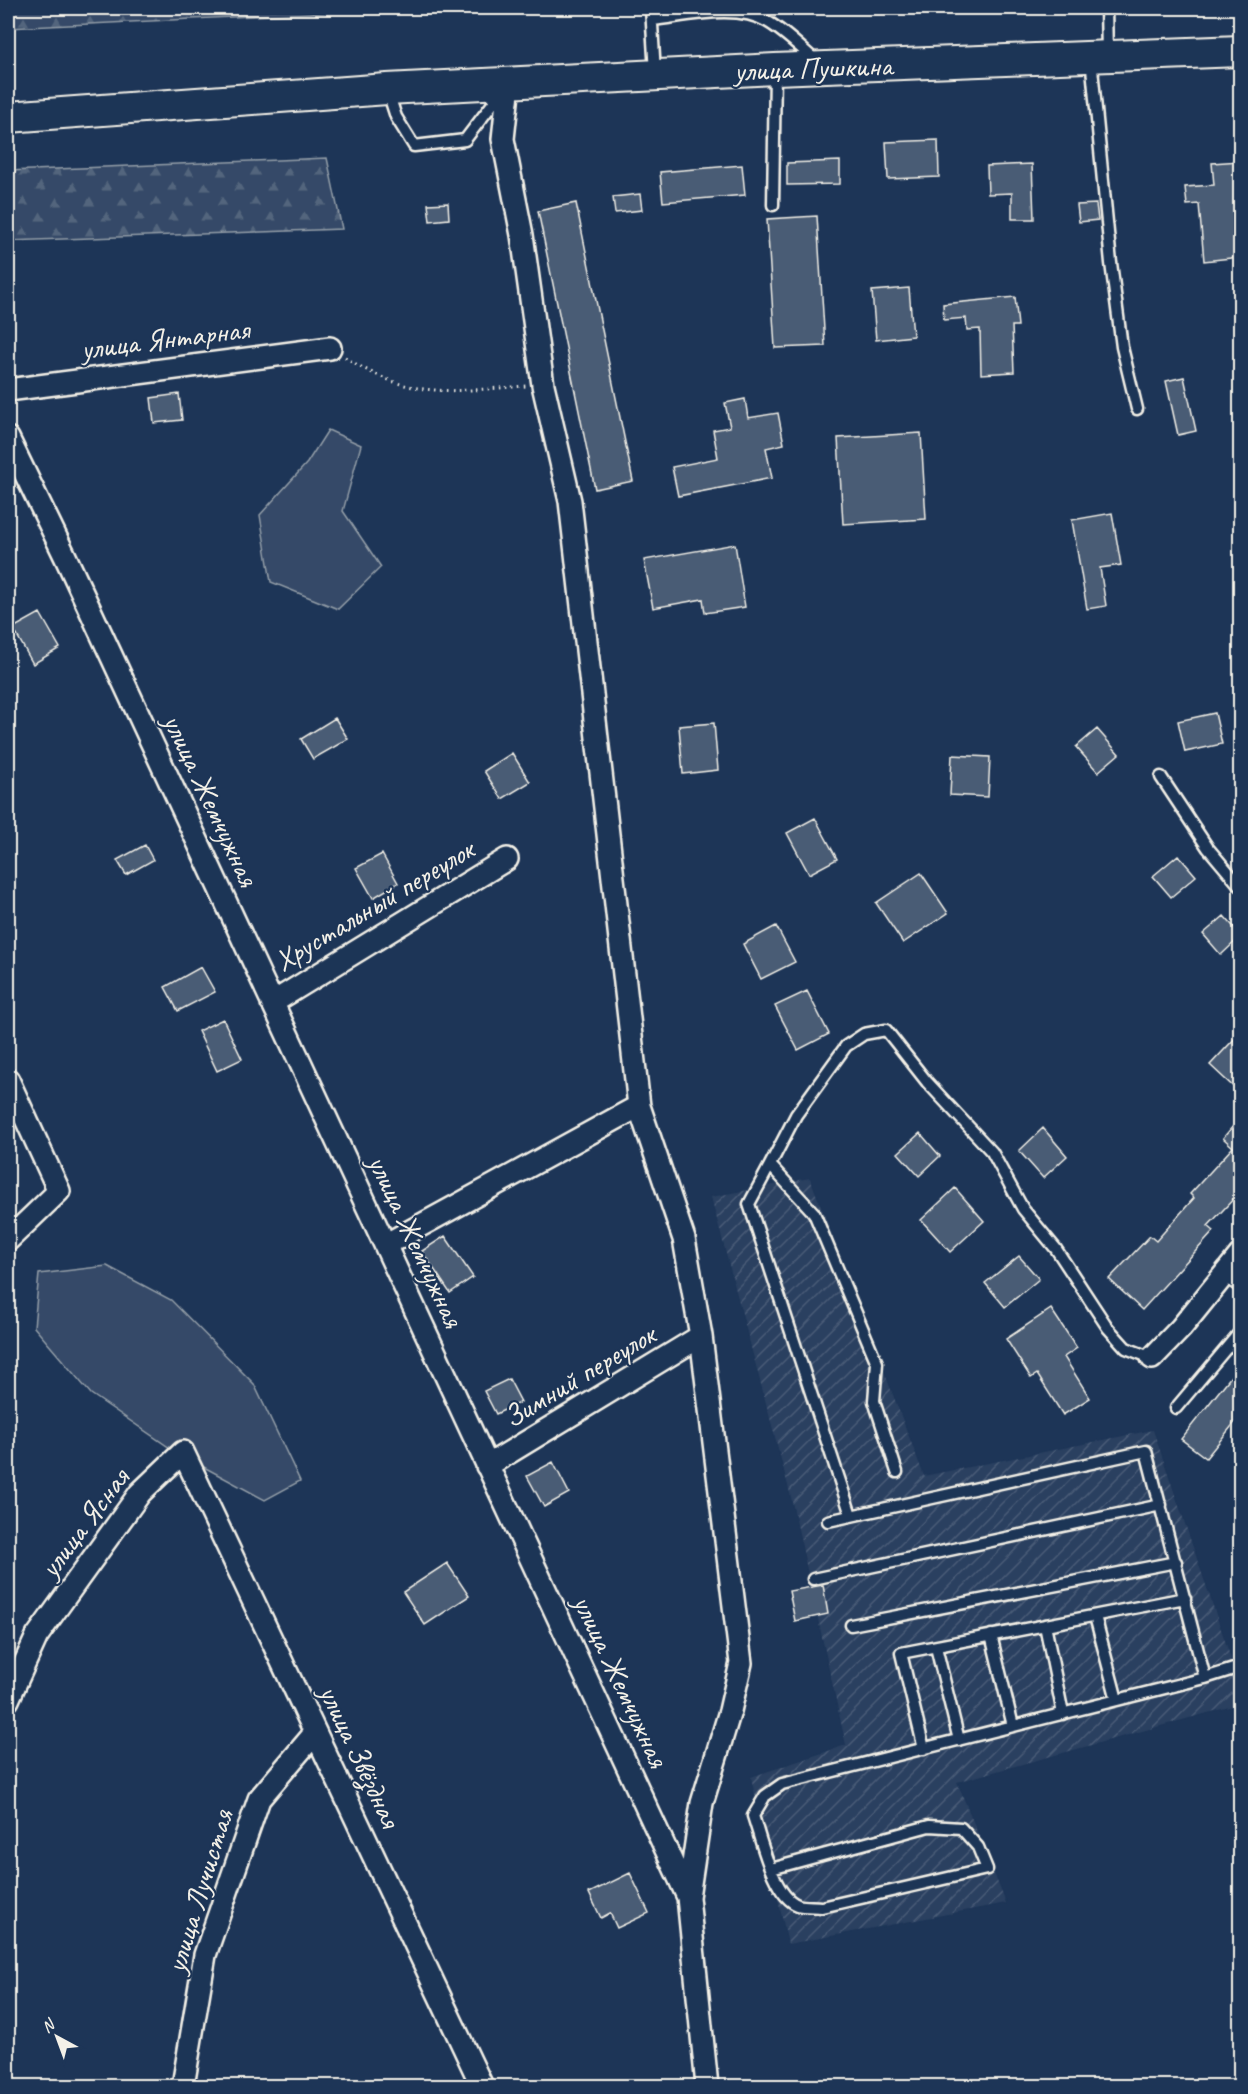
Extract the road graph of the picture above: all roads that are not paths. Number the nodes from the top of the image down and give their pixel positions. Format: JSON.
{"nodes":[{"id":1,"x":651,"y":8,"type":"edge"},
{"id":2,"x":1106,"y":8,"type":"edge"},
{"id":3,"x":653,"y":20,"type":"junction"},
{"id":4,"x":1240,"y":51,"type":"edge"},
{"id":5,"x":1099,"y":57,"type":"junction"},
{"id":6,"x":824,"y":67,"type":"junction"},
{"id":7,"x":775,"y":69,"type":"junction"},
{"id":8,"x":655,"y":75,"type":"junction"},
{"id":9,"x":502,"y":83,"type":"junction"},
{"id":10,"x":387,"y":89,"type":"junction"},
{"id":11,"x":8,"y":117,"type":"edge"},
{"id":12,"x":773,"y":205,"type":"dead end"},
{"id":13,"x":330,"y":348,"type":"road end"},
{"id":14,"x":8,"y":390,"type":"edge"},
{"id":15,"x":1137,"y":409,"type":"dead end"},
{"id":16,"x":8,"y":438,"type":"edge"},
{"id":17,"x":1161,"y":777,"type":"dead end"},
{"id":18,"x":507,"y":859,"type":"dead end"},
{"id":19,"x":1240,"y":886,"type":"edge"},
{"id":20,"x":272,"y":1003,"type":"junction"},
{"id":21,"x":8,"y":1080,"type":"edge"},
{"id":22,"x":639,"y":1106,"type":"junction"},
{"id":23,"x":770,"y":1165,"type":"junction"},
{"id":24,"x":8,"y":1240,"type":"edge"},
{"id":25,"x":385,"y":1245,"type":"junction"},
{"id":26,"x":1240,"y":1255,"type":"edge"},
{"id":27,"x":1232,"y":1281,"type":"edge"},
{"id":28,"x":1240,"y":1332,"type":"edge"},
{"id":29,"x":701,"y":1336,"type":"junction"},
{"id":30,"x":1152,"y":1358,"type":"joint"},
{"id":31,"x":1176,"y":1408,"type":"dead end"},
{"id":32,"x":183,"y":1452,"type":"joint"},
{"id":33,"x":487,"y":1466,"type":"junction"},
{"id":34,"x":897,"y":1472,"type":"dead end"},
{"id":35,"x":1161,"y":1505,"type":"junction"},
{"id":36,"x":851,"y":1515,"type":"junction"},
{"id":37,"x":828,"y":1521,"type":"dead end"},
{"id":38,"x":1176,"y":1562,"type":"junction"},
{"id":39,"x":813,"y":1579,"type":"dead end"},
{"id":40,"x":1185,"y":1598,"type":"junction"},
{"id":41,"x":1095,"y":1616,"type":"junction"},
{"id":42,"x":850,"y":1625,"type":"dead end"},
{"id":43,"x":1045,"y":1625,"type":"junction"},
{"id":44,"x":991,"y":1635,"type":"junction"},
{"id":45,"x":936,"y":1647,"type":"junction"},
{"id":46,"x":1240,"y":1667,"type":"edge"},
{"id":47,"x":1205,"y":1678,"type":"junction"},
{"id":48,"x":8,"y":1700,"type":"edge"},
{"id":49,"x":1117,"y":1700,"type":"junction"},
{"id":50,"x":1063,"y":1714,"type":"junction"},
{"id":51,"x":1013,"y":1726,"type":"junction"},
{"id":52,"x":315,"y":1733,"type":"junction"},
{"id":53,"x":959,"y":1740,"type":"junction"},
{"id":54,"x":924,"y":1749,"type":"junction"},
{"id":55,"x":771,"y":1869,"type":"junction"},
{"id":56,"x":688,"y":1897,"type":"junction"},
{"id":57,"x":183,"y":2086,"type":"edge"},
{"id":58,"x":482,"y":2086,"type":"edge"},
{"id":59,"x":707,"y":2086,"type":"edge"}],
"edges":[{"from":1,"to":3,"type":"lane"},
{"from":2,"to":5,"type":"lane"},
{"from":3,"to":6,"type":"lane"},
{"from":3,"to":8,"type":"lane"},
{"from":4,"to":5,"type":"street","name":"улица Пушкина"},
{"from":5,"to":6,"type":"street","name":"улица Пушкина"},
{"from":5,"to":15,"type":"lane"},
{"from":6,"to":7,"type":"street","name":"улица Пушкина"},
{"from":7,"to":8,"type":"street","name":"улица Пушкина"},
{"from":7,"to":12,"type":"lane"},
{"from":8,"to":9,"type":"street","name":"улица Пушкина"},
{"from":9,"to":10,"type":"street","name":"улица Пушкина"},
{"from":9,"to":10,"type":"lane"},
{"from":9,"to":22,"type":"street"},
{"from":10,"to":11,"type":"street","name":"улица Пушкина"},
{"from":13,"to":14,"type":"street","name":"улица Янтарная"},
{"from":16,"to":20,"type":"street","name":"улица Жемчужная"},
{"from":17,"to":19,"type":"lane"},
{"from":18,"to":20,"type":"street","name":"Хрустальный переулок"},
{"from":20,"to":25,"type":"street","name":"улица Жемчужная"},
{"from":21,"to":24,"type":"street"},
{"from":22,"to":25,"type":"street"},
{"from":22,"to":29,"type":"street"},
{"from":23,"to":30,"type":"lane"},
{"from":23,"to":34,"type":"lane"},
{"from":23,"to":36,"type":"lane"},
{"from":25,"to":33,"type":"street","name":"улица Жемчужная"},
{"from":26,"to":27,"type":"street"},
{"from":27,"to":30,"type":"street"},
{"from":28,"to":31,"type":"lane"},
{"from":29,"to":33,"type":"street","name":"Зимний переулок"},
{"from":29,"to":56,"type":"street"},
{"from":32,"to":48,"type":"street","name":"улица Ясная"},
{"from":32,"to":52,"type":"street","name":"улица Звёздная"},
{"from":33,"to":56,"type":"street","name":"улица Жемчужная"},
{"from":35,"to":36,"type":"lane"},
{"from":35,"to":38,"type":"lane"},
{"from":35,"to":39,"type":"lane"},
{"from":36,"to":37,"type":"lane"},
{"from":38,"to":40,"type":"lane"},
{"from":38,"to":42,"type":"lane"},
{"from":40,"to":41,"type":"lane"},
{"from":40,"to":47,"type":"lane"},
{"from":41,"to":43,"type":"lane"},
{"from":41,"to":49,"type":"lane"},
{"from":43,"to":44,"type":"lane"},
{"from":43,"to":50,"type":"lane"},
{"from":44,"to":45,"type":"lane"},
{"from":44,"to":51,"type":"lane"},
{"from":45,"to":53,"type":"lane"},
{"from":45,"to":54,"type":"lane"},
{"from":46,"to":47,"type":"lane"},
{"from":47,"to":49,"type":"lane"},
{"from":49,"to":50,"type":"lane"},
{"from":50,"to":51,"type":"lane"},
{"from":51,"to":53,"type":"lane"},
{"from":52,"to":57,"type":"street","name":"улица Лучистая"},
{"from":52,"to":58,"type":"street","name":"улица Звёздная"},
{"from":53,"to":54,"type":"lane"},
{"from":54,"to":55,"type":"lane"},
{"from":55,"to":55,"type":"lane"},
{"from":56,"to":59,"type":"street","name":"улица Жемчужная"}]}
